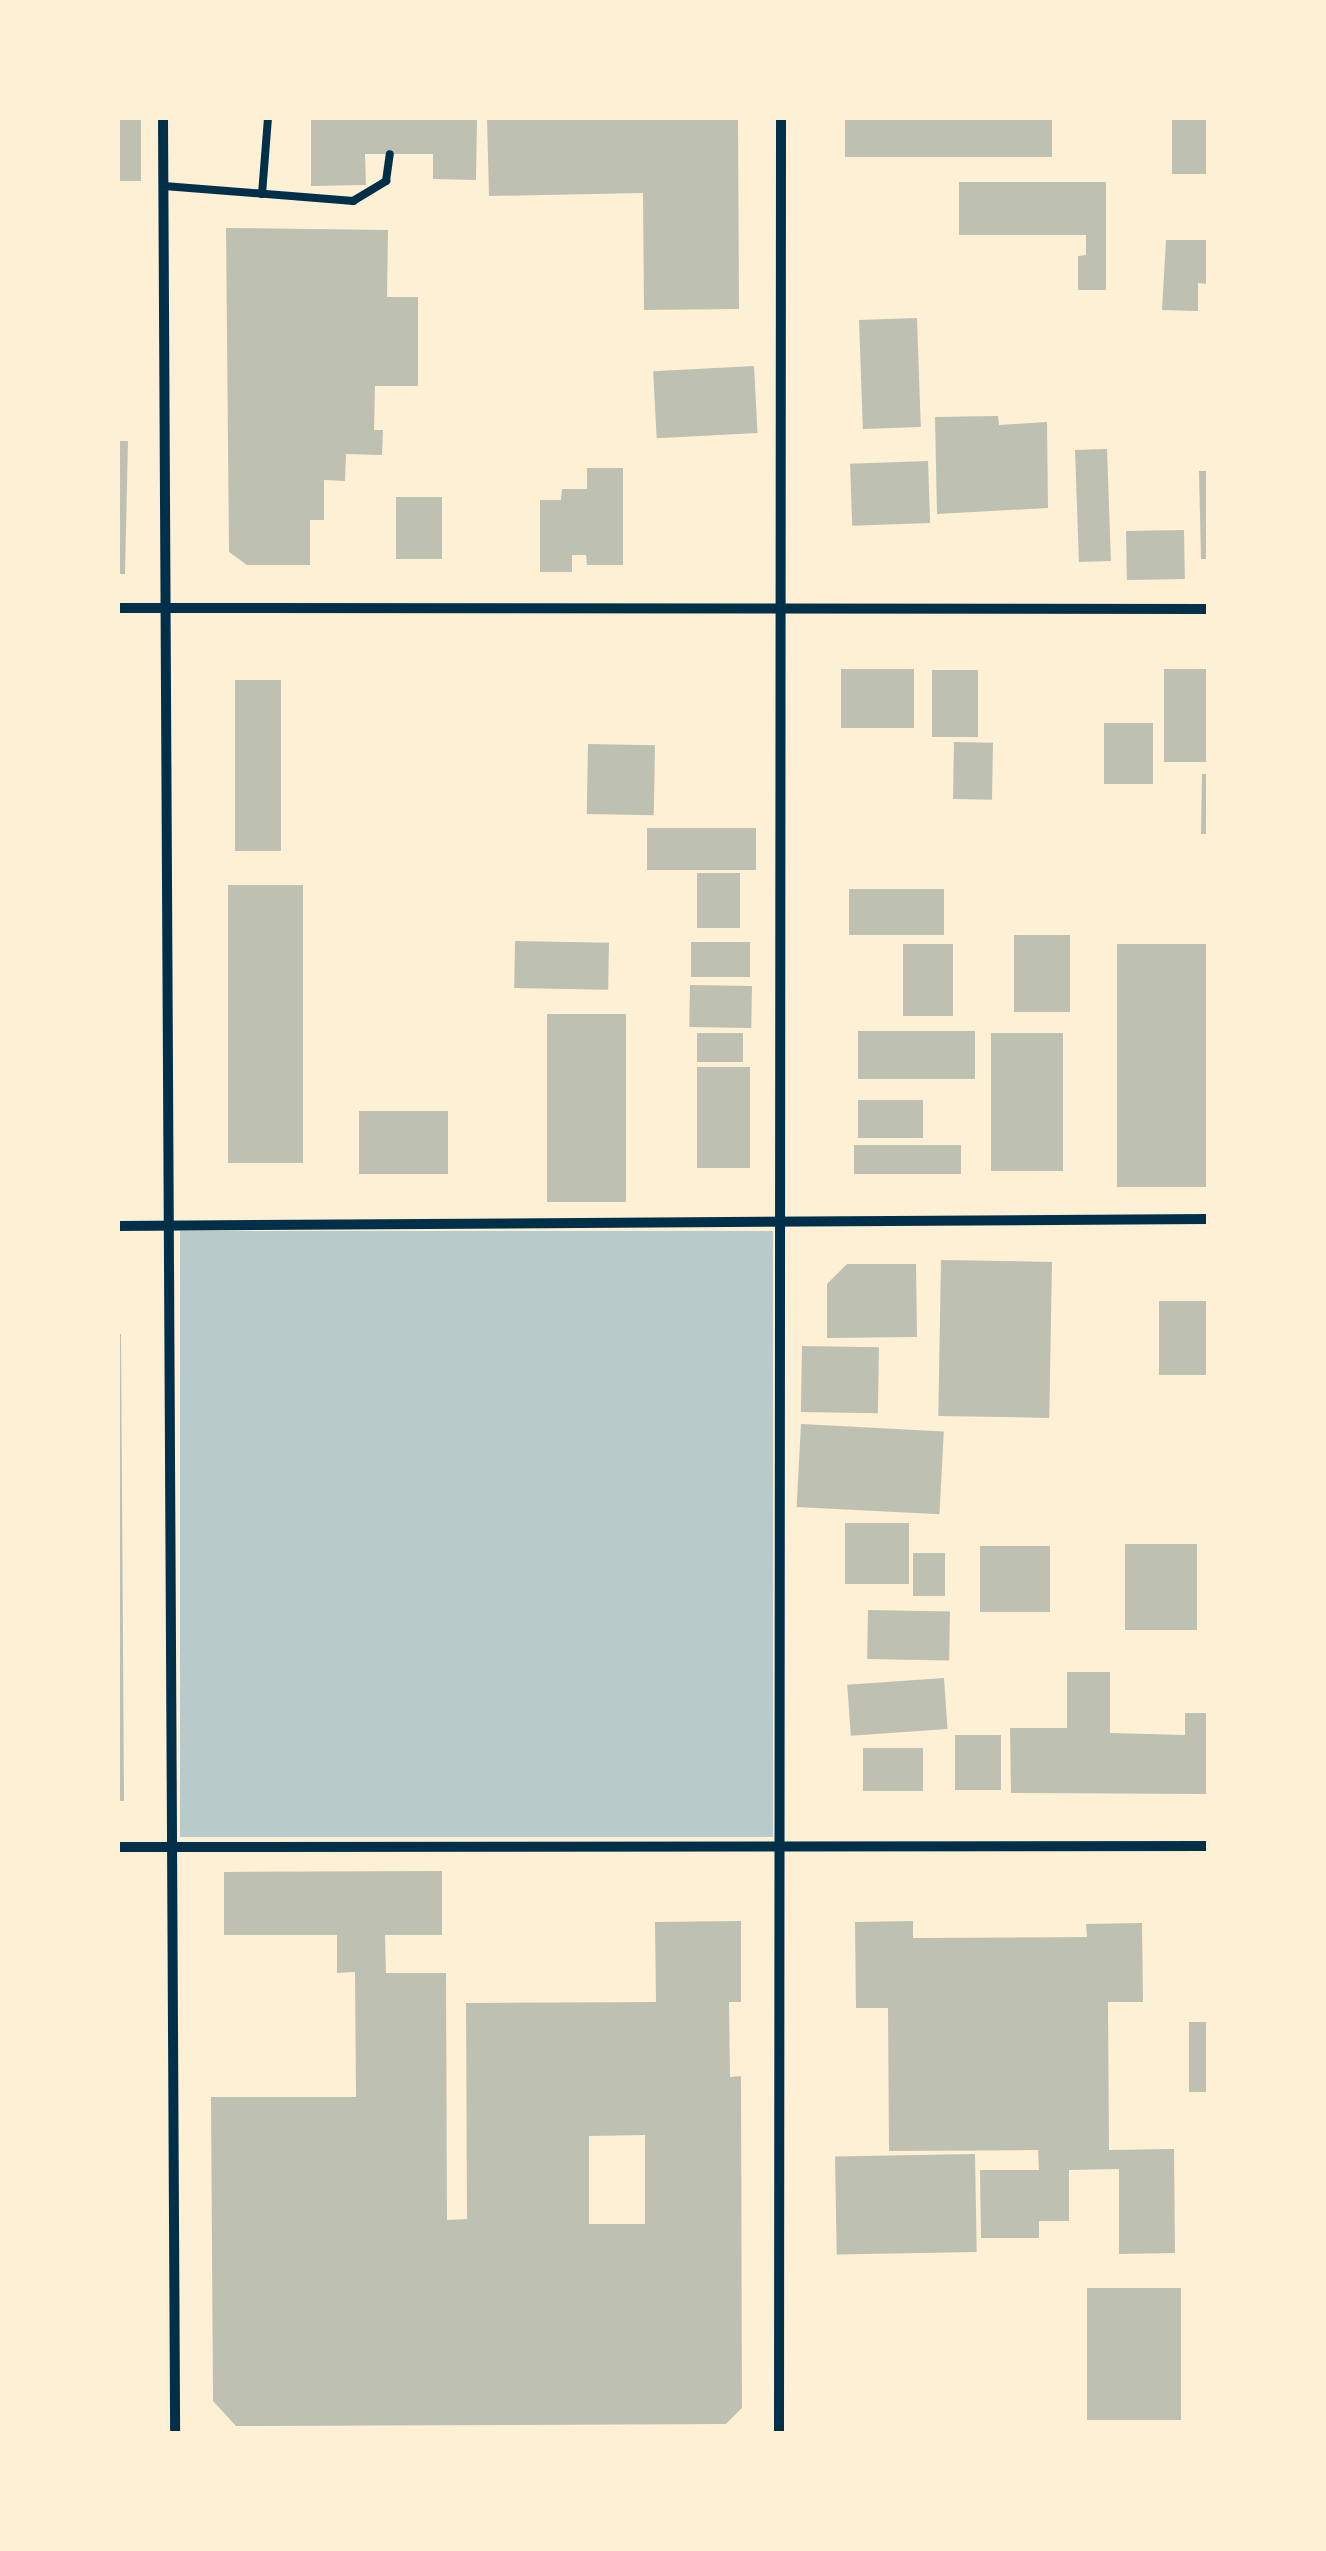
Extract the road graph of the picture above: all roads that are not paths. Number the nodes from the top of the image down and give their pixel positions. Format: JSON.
{"nodes":[{"id":1,"x":163,"y":118,"type":"edge"},
{"id":2,"x":268,"y":118,"type":"edge"},
{"id":3,"x":781,"y":118,"type":"edge"},
{"id":4,"x":390,"y":154,"type":"dead end"},
{"id":5,"x":164,"y":186,"type":"junction"},
{"id":6,"x":262,"y":194,"type":"junction"},
{"id":7,"x":785,"y":607,"type":"junction"},
{"id":8,"x":118,"y":608,"type":"edge"},
{"id":9,"x":166,"y":608,"type":"junction"},
{"id":10,"x":1208,"y":608,"type":"edge"},
{"id":11,"x":1208,"y":1219,"type":"edge"},
{"id":12,"x":784,"y":1222,"type":"junction"},
{"id":13,"x":169,"y":1225,"type":"junction"},
{"id":14,"x":118,"y":1226,"type":"edge"},
{"id":15,"x":779,"y":1846,"type":"junction"},
{"id":16,"x":1208,"y":1846,"type":"edge"},
{"id":17,"x":118,"y":1847,"type":"edge"},
{"id":18,"x":172,"y":1847,"type":"junction"},
{"id":19,"x":175,"y":2434,"type":"edge"},
{"id":20,"x":779,"y":2434,"type":"edge"}],
"edges":[{"from":1,"to":5,"type":"street"},
{"from":2,"to":6,"type":"lane"},
{"from":3,"to":7,"type":"street"},
{"from":4,"to":6,"type":"lane"},
{"from":5,"to":6,"type":"lane"},
{"from":5,"to":9,"type":"street"},
{"from":7,"to":9,"type":"street"},
{"from":7,"to":10,"type":"street"},
{"from":7,"to":12,"type":"street"},
{"from":8,"to":9,"type":"street"},
{"from":9,"to":13,"type":"street"},
{"from":11,"to":12,"type":"street"},
{"from":12,"to":13,"type":"street"},
{"from":12,"to":15,"type":"street"},
{"from":13,"to":14,"type":"street"},
{"from":13,"to":18,"type":"street"},
{"from":15,"to":16,"type":"street"},
{"from":15,"to":18,"type":"street"},
{"from":15,"to":20,"type":"street"},
{"from":17,"to":18,"type":"street"},
{"from":18,"to":19,"type":"street"}]}
